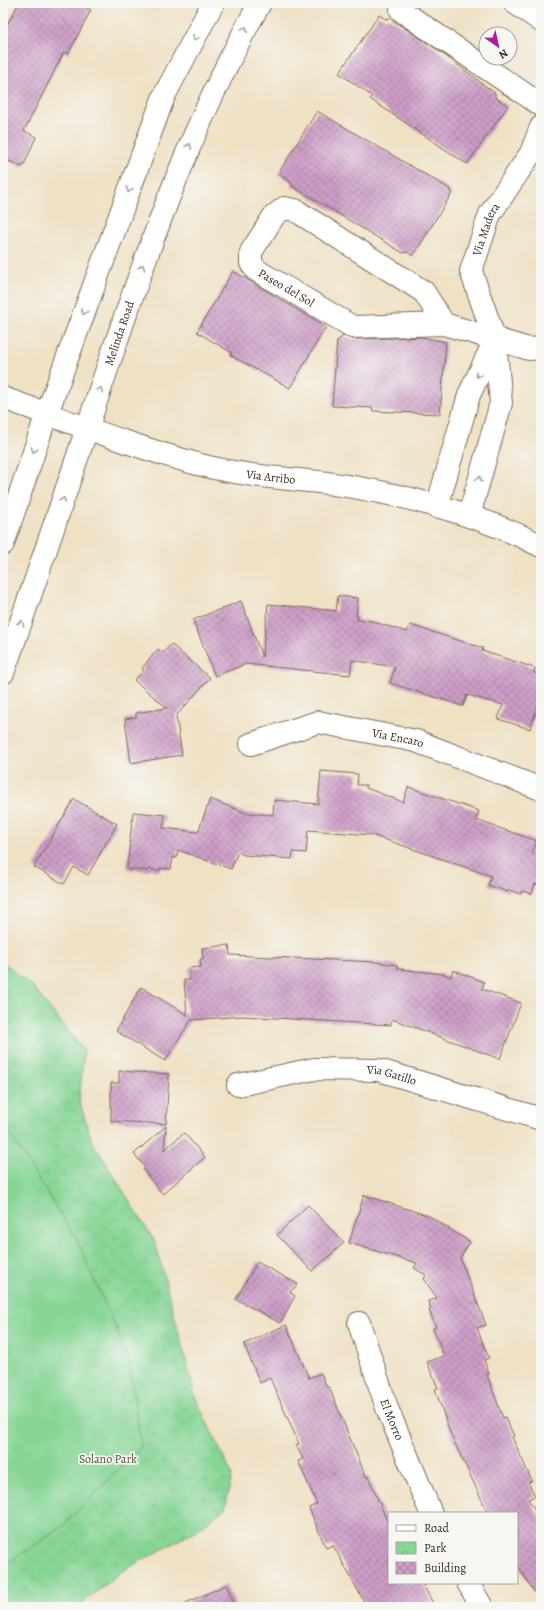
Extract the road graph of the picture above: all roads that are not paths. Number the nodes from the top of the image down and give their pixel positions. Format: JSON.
{"nodes":[{"id":1,"x":213,"y":3,"type":"edge"},
{"id":2,"x":260,"y":3,"type":"edge"},
{"id":3,"x":401,"y":3,"type":"edge"},
{"id":4,"x":515,"y":3,"type":"edge"},
{"id":5,"x":541,"y":21,"type":"edge"},
{"id":6,"x":541,"y":105,"type":"edge"},
{"id":7,"x":541,"y":126,"type":"edge"},
{"id":8,"x":444,"y":324,"type":"junction"},
{"id":9,"x":495,"y":340,"type":"junction"},
{"id":10,"x":541,"y":348,"type":"edge"},
{"id":11,"x":3,"y":398,"type":"edge"},
{"id":12,"x":46,"y":413,"type":"junction"},
{"id":13,"x":87,"y":427,"type":"junction"},
{"id":14,"x":436,"y":507,"type":"junction"},
{"id":15,"x":469,"y":516,"type":"junction"},
{"id":16,"x":3,"y":544,"type":"edge"},
{"id":17,"x":541,"y":546,"type":"edge"},
{"id":18,"x":3,"y":673,"type":"edge"},
{"id":19,"x":251,"y":744,"type":"dead end"},
{"id":20,"x":541,"y":789,"type":"edge"},
{"id":21,"x":238,"y":1085,"type":"dead end"},
{"id":22,"x":541,"y":1119,"type":"edge"},
{"id":23,"x":359,"y":1323,"type":"dead end"},
{"id":24,"x":431,"y":1512,"type":"edge"},
{"id":25,"x":469,"y":1584,"type":"edge"},
{"id":26,"x":482,"y":1607,"type":"edge"}],
"edges":[{"from":1,"to":12,"type":"street","one_way":true},
{"from":13,"to":2,"type":"street","name":"Melinda Road","one_way":true},
{"from":3,"to":6,"type":"street"},
{"from":4,"to":5,"type":"street"},
{"from":7,"to":9,"type":"street","name":"Via Madera"},
{"from":8,"to":8,"type":"street","name":"Paseo del Sol"},
{"from":8,"to":9,"type":"street","name":"Paseo del Sol"},
{"from":9,"to":10,"type":"street","name":"Paseo del Sol"},
{"from":9,"to":14,"type":"street","one_way":true},
{"from":15,"to":9,"type":"street","name":"Via Madera","one_way":true},
{"from":11,"to":12,"type":"street","name":"Via Arribo"},
{"from":12,"to":13,"type":"street","name":"Via Arribo"},
{"from":12,"to":16,"type":"street","one_way":true},
{"from":13,"to":14,"type":"street","name":"Via Arribo"},
{"from":18,"to":13,"type":"street","name":"Melinda Road","one_way":true},
{"from":14,"to":15,"type":"street","name":"Via Arribo"},
{"from":15,"to":17,"type":"street","name":"Via Arribo"},
{"from":19,"to":20,"type":"street","name":"Via Encaro"},
{"from":21,"to":22,"type":"street","name":"Via Gatillo"},
{"from":23,"to":24,"type":"street","name":"El Morro"},
{"from":25,"to":26,"type":"street"}]}
